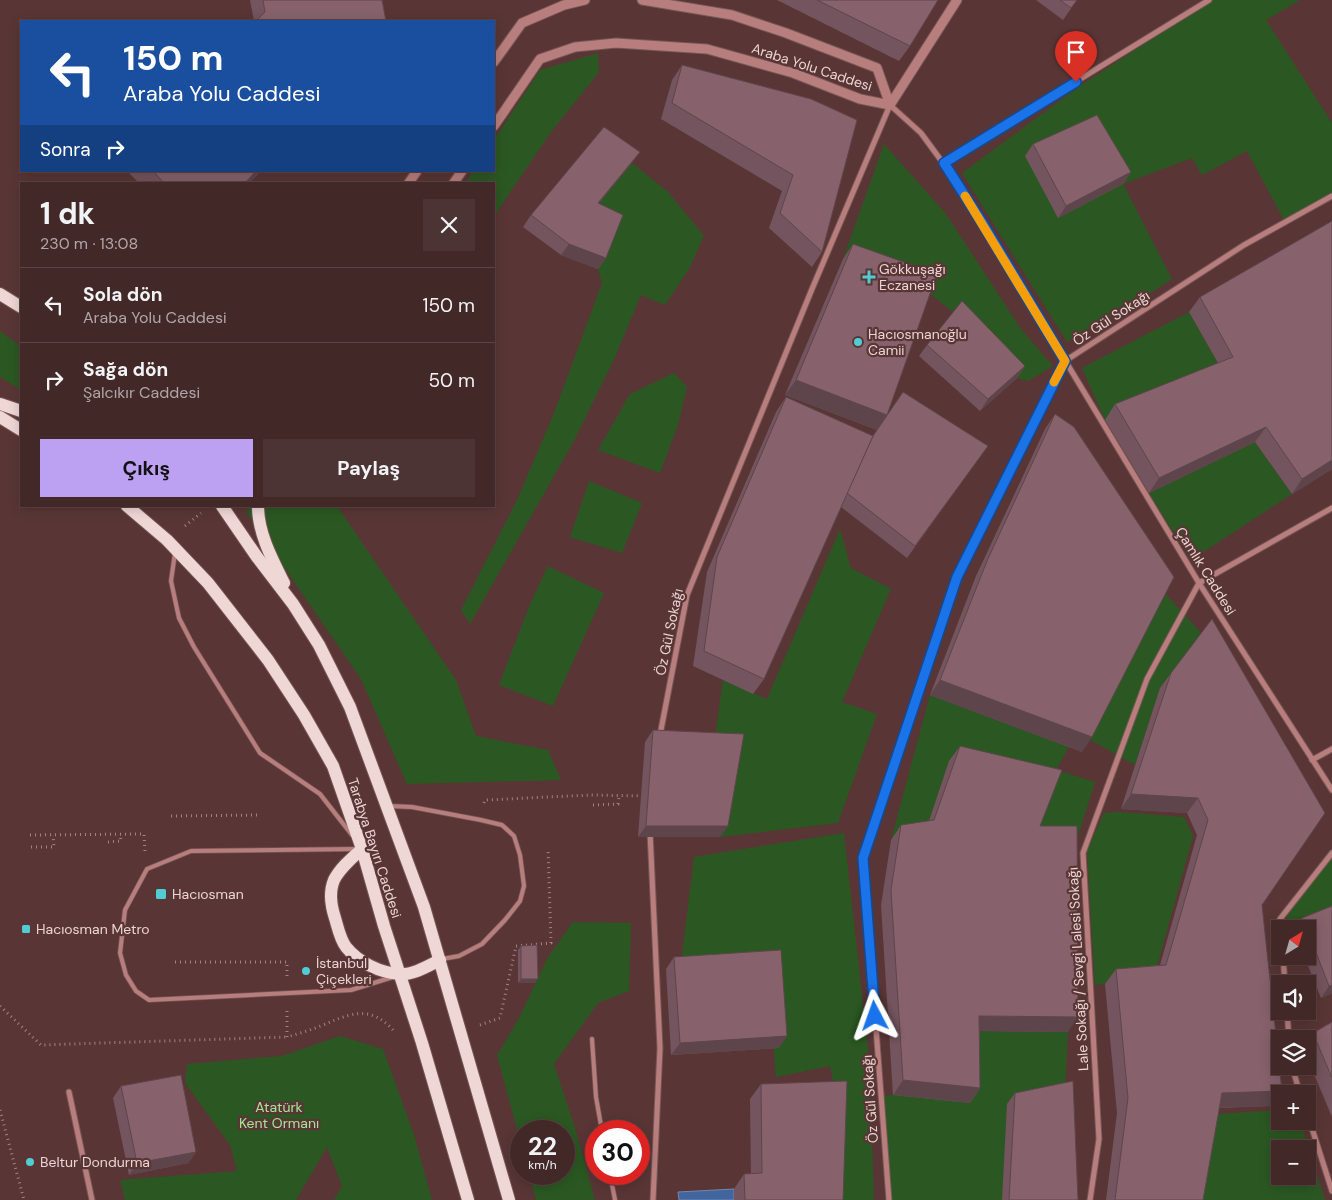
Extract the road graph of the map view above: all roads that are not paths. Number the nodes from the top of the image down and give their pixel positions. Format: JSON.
{"nodes":[{"id":1,"x":585,"y":0,"type":"edge"},
{"id":2,"x":642,"y":0,"type":"edge"},
{"id":3,"x":957,"y":0,"type":"edge"},
{"id":4,"x":1209,"y":0,"type":"edge"},
{"id":5,"x":495,"y":61,"type":"edge"},
{"id":6,"x":890,"y":105,"type":"junction"},
{"id":7,"x":495,"y":125,"type":"edge"},
{"id":8,"x":944,"y":163,"type":"junction"},
{"id":9,"x":1332,"y":196,"type":"edge"},
{"id":10,"x":0,"y":294,"type":"edge"},
{"id":11,"x":20,"y":306,"type":"edge"},
{"id":12,"x":1065,"y":361,"type":"junction"},
{"id":13,"x":0,"y":404,"type":"edge"},
{"id":14,"x":20,"y":411,"type":"edge"},
{"id":15,"x":0,"y":417,"type":"edge"},
{"id":16,"x":20,"y":429,"type":"edge"},
{"id":17,"x":128,"y":507,"type":"edge"},
{"id":18,"x":223,"y":507,"type":"edge"},
{"id":19,"x":258,"y":507,"type":"edge"},
{"id":20,"x":1332,"y":508,"type":"edge"},
{"id":21,"x":171,"y":544,"type":"junction"},
{"id":22,"x":1199,"y":583,"type":"junction"},
{"id":23,"x":293,"y":604,"type":"junction"},
{"id":24,"x":659,"y":739,"type":"edge"},
{"id":25,"x":1332,"y":749,"type":"edge"},
{"id":26,"x":1312,"y":760,"type":"junction"},
{"id":27,"x":1332,"y":790,"type":"edge"},
{"id":28,"x":648,"y":796,"type":"edge"},
{"id":29,"x":386,"y":806,"type":"junction"},
{"id":30,"x":362,"y":849,"type":"junction"},
{"id":31,"x":1332,"y":853,"type":"edge"},
{"id":32,"x":1280,"y":920,"type":"edge"},
{"id":33,"x":440,"y":960,"type":"junction"},
{"id":34,"x":399,"y":974,"type":"junction"},
{"id":35,"x":592,"y":1039,"type":"dead end"},
{"id":36,"x":69,"y":1092,"type":"dead end"},
{"id":37,"x":600,"y":1120,"type":"edge"},
{"id":38,"x":1312,"y":1130,"type":"edge"},
{"id":39,"x":612,"y":1185,"type":"edge"},
{"id":40,"x":1332,"y":1191,"type":"edge"},
{"id":41,"x":92,"y":1200,"type":"edge"},
{"id":42,"x":468,"y":1200,"type":"edge"},
{"id":43,"x":509,"y":1200,"type":"edge"},
{"id":44,"x":615,"y":1200,"type":"edge"},
{"id":45,"x":653,"y":1200,"type":"edge"},
{"id":46,"x":889,"y":1200,"type":"edge"},
{"id":47,"x":1090,"y":1200,"type":"edge"}],
"edges":[{"from":1,"to":5,"type":"street"},
{"from":2,"to":6,"type":"street","name":"Araba Yolu Caddesi"},
{"from":3,"to":6,"type":"street"},
{"from":4,"to":8,"type":"street"},
{"from":6,"to":7,"type":"street","name":"Araba Yolu Caddesi"},
{"from":6,"to":8,"type":"street","name":"Araba Yolu Caddesi"},
{"from":6,"to":24,"type":"street","name":"Öz Gül Sokağı"},
{"from":8,"to":12,"type":"street","name":"Araba Yolu Caddesi"},
{"from":9,"to":12,"type":"street","name":"Öz Gül Sokağı"},
{"from":10,"to":11,"type":"main road"},
{"from":12,"to":22,"type":"street","name":"Çamlık Caddesi"},
{"from":12,"to":46,"type":"street","name":"Öz Gül Sokağı"},
{"from":13,"to":14,"type":"main road"},
{"from":15,"to":16,"type":"main road"},
{"from":17,"to":21,"type":"main road","name":"Tarabya Bayırı Caddesi"},
{"from":18,"to":23,"type":"main road","name":"Tarabya Bayırı Caddesi"},
{"from":19,"to":23,"type":"main road"},
{"from":20,"to":22,"type":"street"},
{"from":21,"to":30,"type":"main road","name":"Tarabya Bayırı Caddesi"},
{"from":21,"to":30,"type":"lane"},
{"from":22,"to":26,"type":"street","name":"Çamlık Caddesi"},
{"from":22,"to":47,"type":"street","name":"Lale Sokağı / Sevgi Lalesi Sokağı"},
{"from":23,"to":29,"type":"main road","name":"Tarabya Bayırı Caddesi"},
{"from":25,"to":26,"type":"street"},
{"from":26,"to":27,"type":"street","name":"Çamlık Caddesi"},
{"from":28,"to":45,"type":"street"},
{"from":29,"to":33,"type":"main road","name":"Tarabya Bayırı Caddesi"},
{"from":29,"to":33,"type":"lane"},
{"from":30,"to":34,"type":"main road","name":"Tarabya Bayırı Caddesi"},
{"from":30,"to":34,"type":"main road"},
{"from":30,"to":34,"type":"lane"},
{"from":31,"to":32,"type":"street"},
{"from":33,"to":34,"type":"main road"},
{"from":33,"to":43,"type":"main road","name":"Tarabya Bayırı Caddesi"},
{"from":34,"to":42,"type":"main road","name":"Tarabya Bayırı Caddesi"},
{"from":35,"to":37,"type":"lane"},
{"from":36,"to":41,"type":"street"},
{"from":38,"to":40,"type":"street"},
{"from":39,"to":44,"type":"lane"}]}
